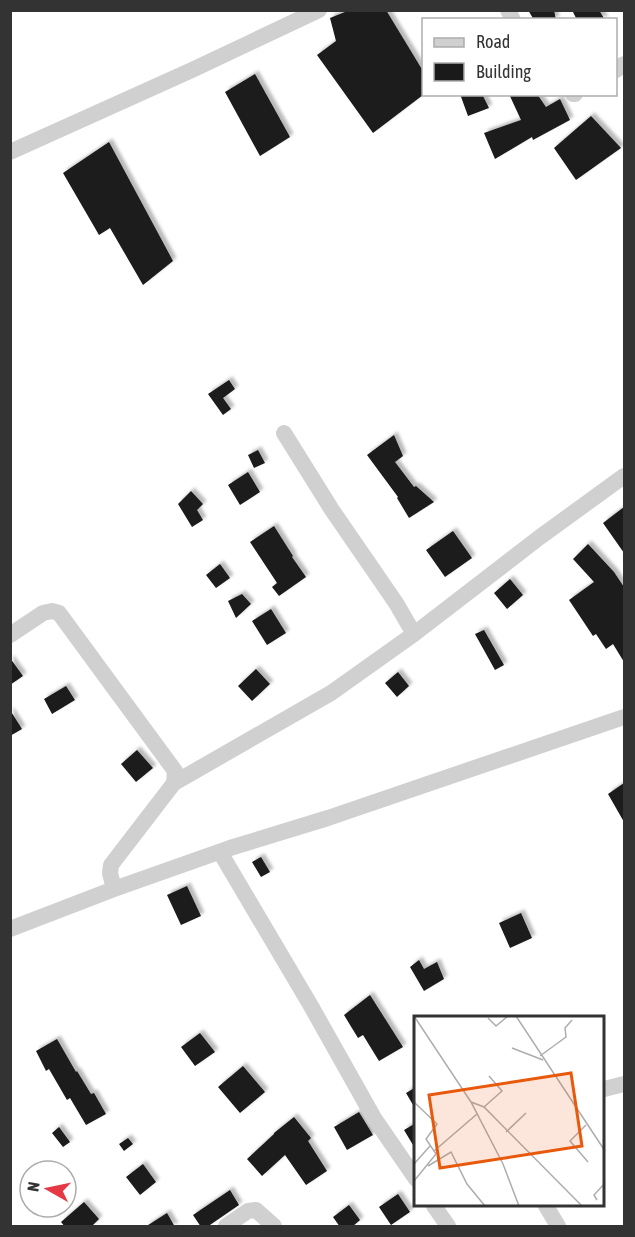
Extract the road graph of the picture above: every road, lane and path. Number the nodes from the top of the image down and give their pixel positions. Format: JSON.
{"nodes":[{"id":1,"x":319,"y":10,"type":"edge"},
{"id":2,"x":10,"y":152,"type":"edge"},
{"id":3,"x":284,"y":433,"type":"dead end"},
{"id":4,"x":624,"y":476,"type":"edge"},
{"id":5,"x":414,"y":634,"type":"junction"},
{"id":6,"x":10,"y":635,"type":"edge"},
{"id":7,"x":624,"y":717,"type":"edge"},
{"id":8,"x":174,"y":783,"type":"junction"},
{"id":9,"x":220,"y":852,"type":"junction"},
{"id":10,"x":114,"y":889,"type":"junction"},
{"id":11,"x":10,"y":929,"type":"edge"},
{"id":12,"x":624,"y":1084,"type":"edge"},
{"id":13,"x":605,"y":1089,"type":"edge"},
{"id":14,"x":414,"y":1176,"type":"edge"},
{"id":15,"x":435,"y":1207,"type":"edge"},
{"id":16,"x":547,"y":1207,"type":"edge"},
{"id":17,"x":226,"y":1227,"type":"edge"},
{"id":18,"x":274,"y":1227,"type":"edge"},
{"id":19,"x":448,"y":1227,"type":"edge"},
{"id":20,"x":558,"y":1227,"type":"edge"}],
"edges":[{"from":1,"to":2,"type":"street"},
{"from":3,"to":5,"type":"street"},
{"from":4,"to":5,"type":"street"},
{"from":5,"to":8,"type":"street"},
{"from":6,"to":8,"type":"street"},
{"from":7,"to":9,"type":"street"},
{"from":8,"to":10,"type":"street"},
{"from":9,"to":10,"type":"street"},
{"from":9,"to":14,"type":"street"},
{"from":10,"to":11,"type":"street"},
{"from":12,"to":13,"type":"street"},
{"from":15,"to":19,"type":"street"},
{"from":16,"to":20,"type":"street"},
{"from":17,"to":18,"type":"street"}]}
